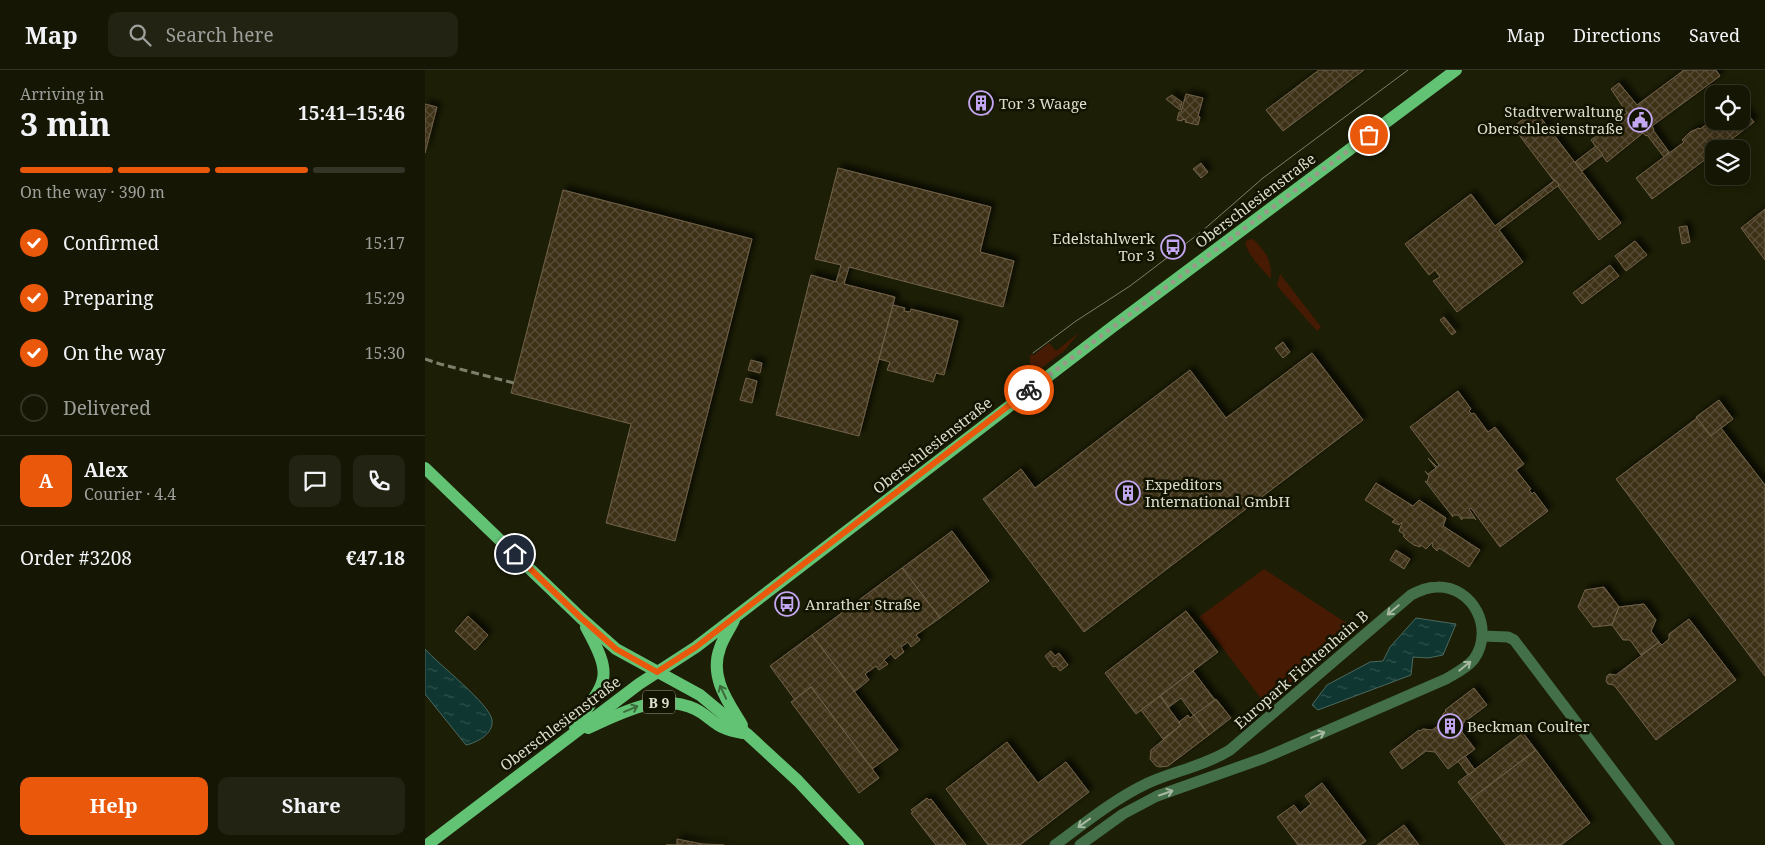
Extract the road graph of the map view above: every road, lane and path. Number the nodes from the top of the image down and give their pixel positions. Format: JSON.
{"nodes":[{"id":1,"x":1456,"y":70,"type":"edge"},
{"id":2,"x":425,"y":468,"type":"edge"},
{"id":3,"x":737,"y":616,"type":"junction"},
{"id":4,"x":581,"y":618,"type":"junction"},
{"id":5,"x":1483,"y":636,"type":"junction"},
{"id":6,"x":657,"y":672,"type":"junction"},
{"id":7,"x":747,"y":734,"type":"junction"},
{"id":8,"x":569,"y":735,"type":"junction"},
{"id":9,"x":1114,"y":802,"type":"junction"},
{"id":10,"x":1123,"y":814,"type":"junction"},
{"id":11,"x":427,"y":845,"type":"edge"},
{"id":12,"x":858,"y":845,"type":"edge"},
{"id":13,"x":1055,"y":845,"type":"edge"},
{"id":14,"x":1080,"y":845,"type":"edge"},
{"id":15,"x":1669,"y":845,"type":"edge"}],
"edges":[{"from":1,"to":3,"type":"main road","name":"Oberschlesienstraße","number":"B 9"},
{"from":2,"to":4,"type":"main road"},
{"from":3,"to":6,"type":"main road","name":"Oberschlesienstraße","number":"B 9"},
{"from":7,"to":3,"type":"main road","one_way":true},
{"from":4,"to":6,"type":"main road"},
{"from":4,"to":8,"type":"main road"},
{"from":5,"to":9,"type":"street","name":"Europark Fichtenhain B","one_way":true},
{"from":10,"to":5,"type":"street","one_way":true},
{"from":5,"to":15,"type":"street"},
{"from":6,"to":7,"type":"main road"},
{"from":6,"to":8,"type":"main road","name":"Oberschlesienstraße","number":"B 9"},
{"from":8,"to":7,"type":"main road","number":"B 9","one_way":true},
{"from":7,"to":12,"type":"main road"},
{"from":8,"to":11,"type":"main road","name":"Oberschlesienstraße","number":"B 9"},
{"from":9,"to":10,"type":"street"},
{"from":9,"to":13,"type":"street","name":"Europark Fichtenhain B","one_way":true},
{"from":10,"to":14,"type":"street"}]}
